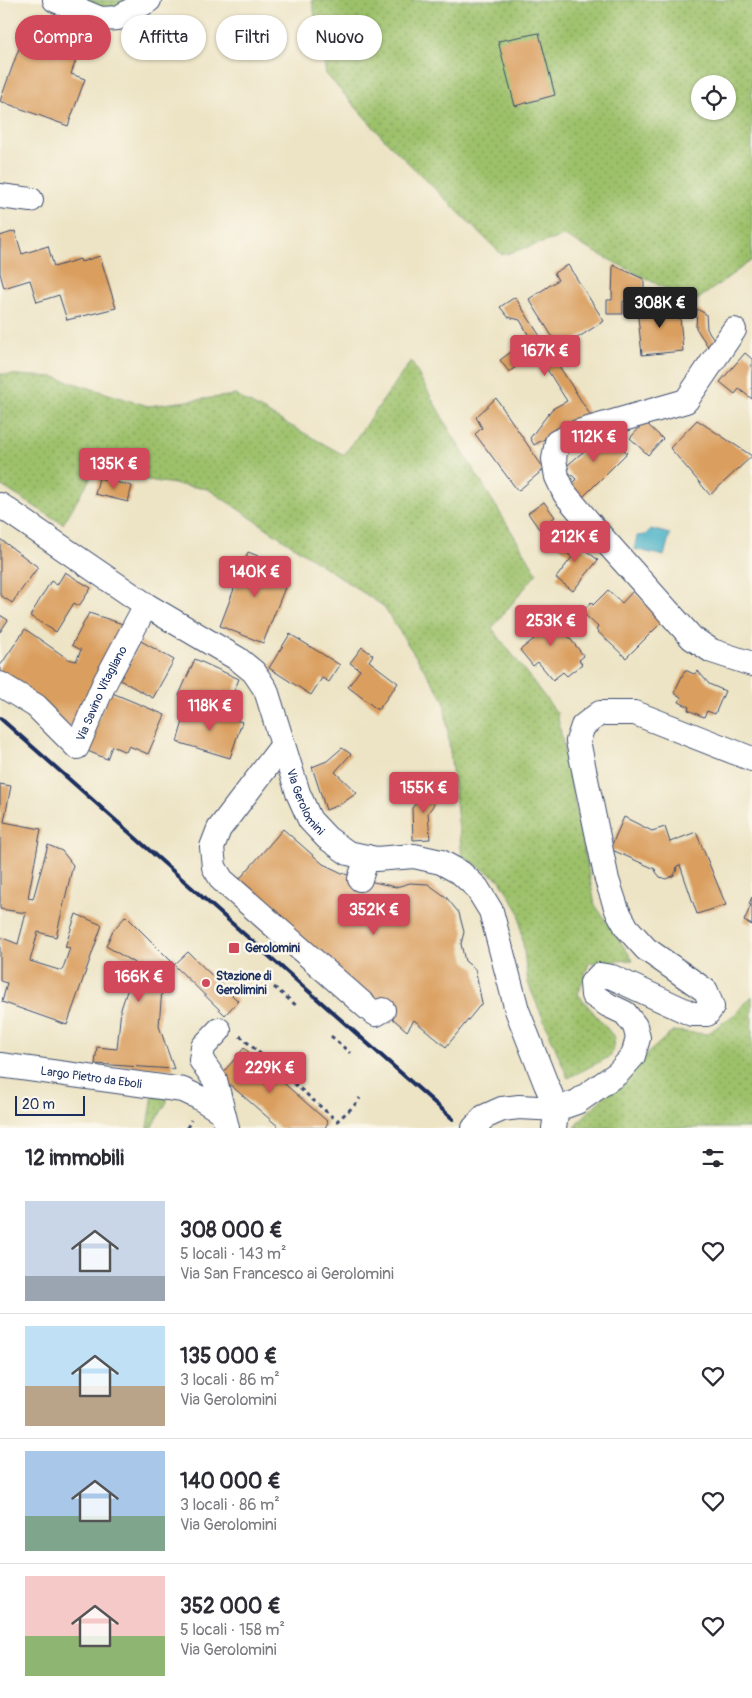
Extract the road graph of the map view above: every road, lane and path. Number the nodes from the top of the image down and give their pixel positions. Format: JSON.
{"nodes":[{"id":1,"x":55,"y":0,"type":"edge"},
{"id":2,"x":149,"y":0,"type":"edge"},
{"id":3,"x":0,"y":196,"type":"edge"},
{"id":4,"x":31,"y":200,"type":"dead end"},
{"id":5,"x":734,"y":330,"type":"dead end"},
{"id":6,"x":0,"y":505,"type":"edge"},
{"id":7,"x":146,"y":605,"type":"junction"},
{"id":8,"x":752,"y":664,"type":"edge"},
{"id":9,"x":0,"y":684,"type":"edge"},
{"id":10,"x":283,"y":745,"type":"junction"},
{"id":11,"x":752,"y":759,"type":"edge"},
{"id":12,"x":274,"y":987,"type":"dead end"},
{"id":13,"x":297,"y":1006,"type":"dead end"},
{"id":14,"x":383,"y":1010,"type":"dead end"},
{"id":15,"x":219,"y":1030,"type":"joint"},
{"id":16,"x":331,"y":1036,"type":"dead end"},
{"id":17,"x":350,"y":1053,"type":"dead end"},
{"id":18,"x":0,"y":1065,"type":"edge"},
{"id":19,"x":360,"y":1098,"type":"dead end"},
{"id":20,"x":556,"y":1118,"type":"edge"},
{"id":21,"x":225,"y":1120,"type":"edge"},
{"id":22,"x":474,"y":1128,"type":"edge"}],
"edges":[{"from":1,"to":2,"type":"street"},
{"from":3,"to":4,"type":"street"},
{"from":5,"to":8,"type":"street"},
{"from":6,"to":7,"type":"street","name":"Via Gerolomini"},
{"from":7,"to":9,"type":"street","name":"Via Savino Vitagliano"},
{"from":7,"to":10,"type":"street","name":"Via Gerolomini"},
{"from":10,"to":14,"type":"street"},
{"from":10,"to":20,"type":"street","name":"Via Gerolomini"},
{"from":11,"to":20,"type":"street"},
{"from":12,"to":13,"type":"path"},
{"from":15,"to":19,"type":"path"},
{"from":15,"to":21,"type":"street"},
{"from":16,"to":17,"type":"path"},
{"from":18,"to":21,"type":"street","name":"Largo Pietro da Eboli"},
{"from":20,"to":22,"type":"street"}]}
